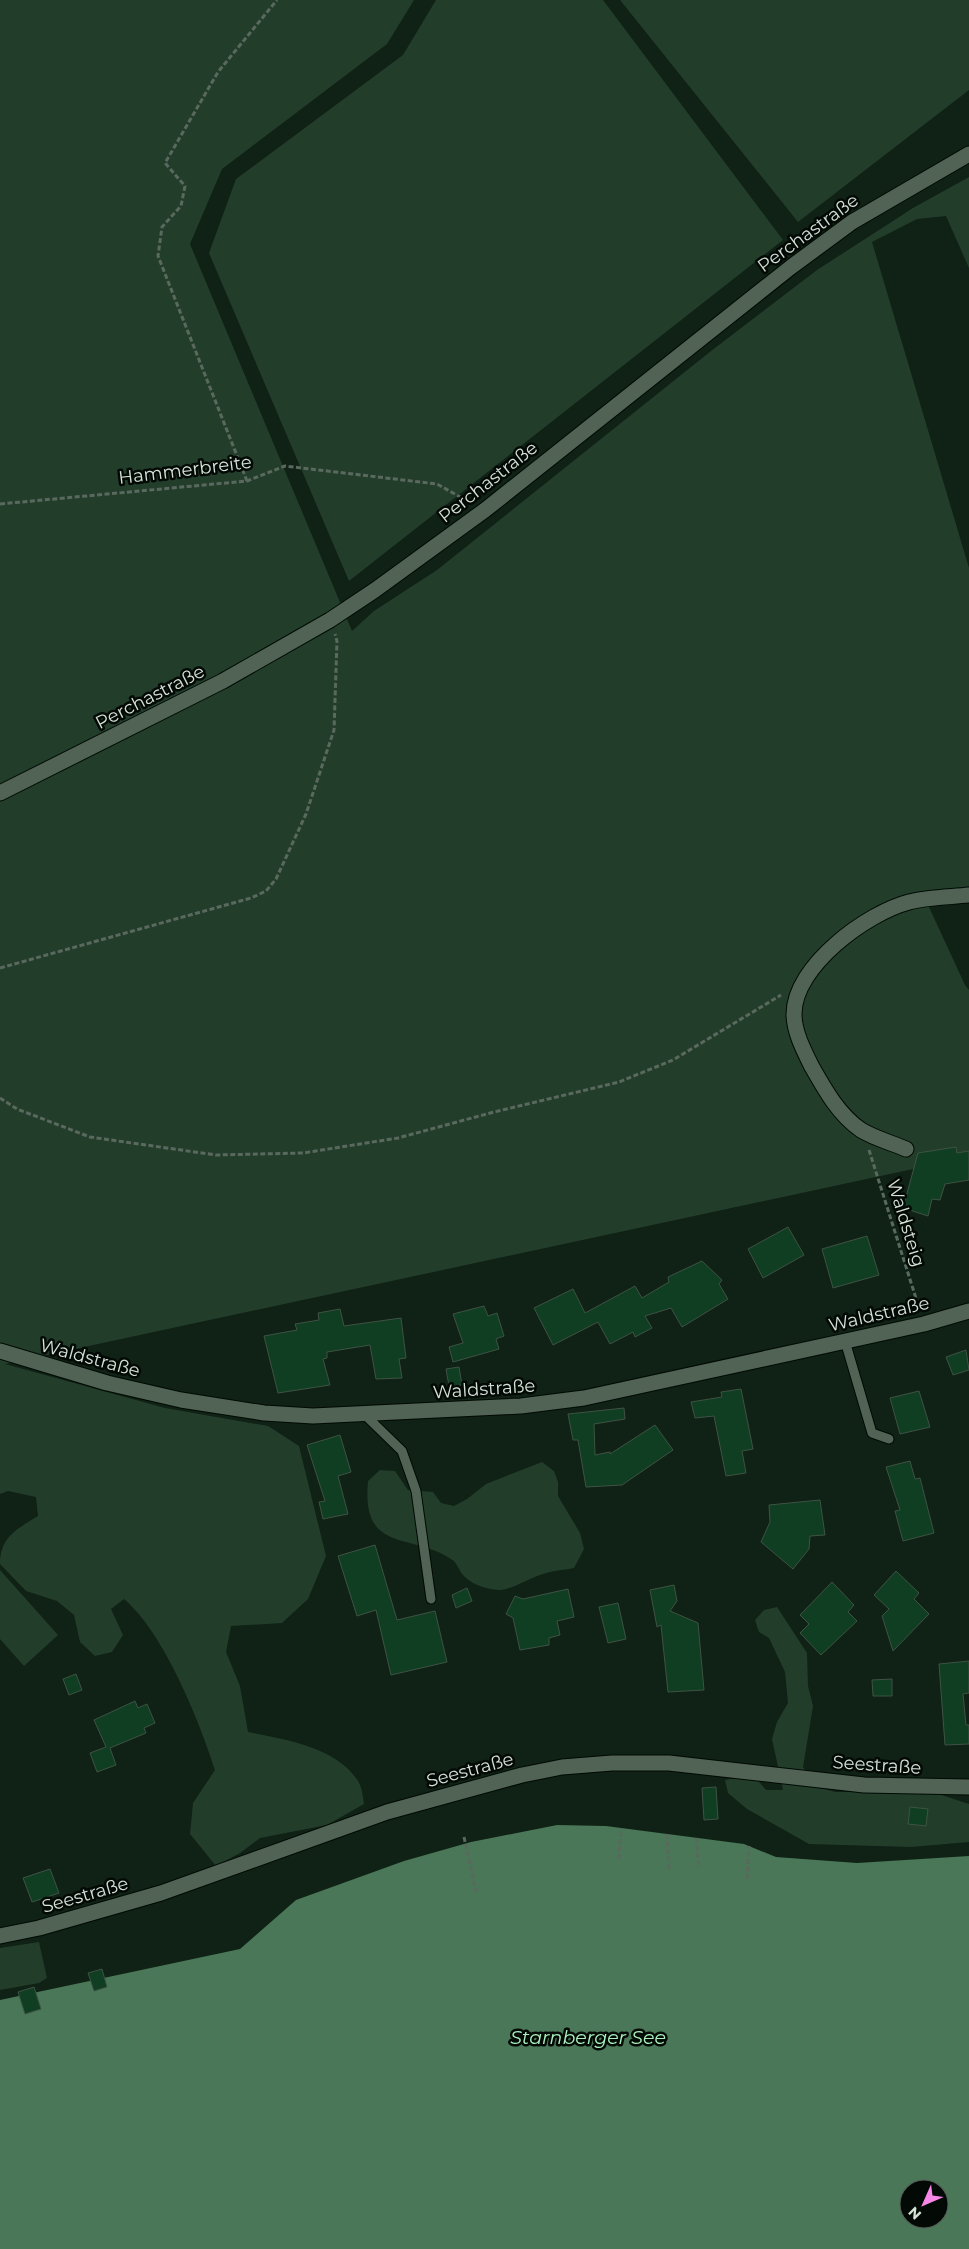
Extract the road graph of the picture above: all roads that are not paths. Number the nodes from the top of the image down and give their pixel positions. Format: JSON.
{"nodes":[{"id":1,"x":969,"y":154,"type":"edge"},
{"id":2,"x":0,"y":793,"type":"edge"},
{"id":3,"x":969,"y":895,"type":"edge"},
{"id":4,"x":906,"y":1149,"type":"dead end"},
{"id":5,"x":969,"y":1311,"type":"edge"},
{"id":6,"x":845,"y":1341,"type":"junction"},
{"id":7,"x":0,"y":1351,"type":"edge"},
{"id":8,"x":364,"y":1414,"type":"junction"},
{"id":9,"x":889,"y":1439,"type":"dead end"},
{"id":10,"x":431,"y":1599,"type":"dead end"},
{"id":11,"x":969,"y":1787,"type":"edge"},
{"id":12,"x":0,"y":1936,"type":"edge"}],
"edges":[{"from":1,"to":2,"type":"street","name":"Perchastraße"},
{"from":3,"to":4,"type":"street"},
{"from":5,"to":6,"type":"street","name":"Waldstraße"},
{"from":6,"to":8,"type":"street","name":"Waldstraße"},
{"from":6,"to":9,"type":"lane"},
{"from":7,"to":8,"type":"street","name":"Waldstraße"},
{"from":8,"to":10,"type":"lane"},
{"from":11,"to":12,"type":"street","name":"Seestraße"}]}
